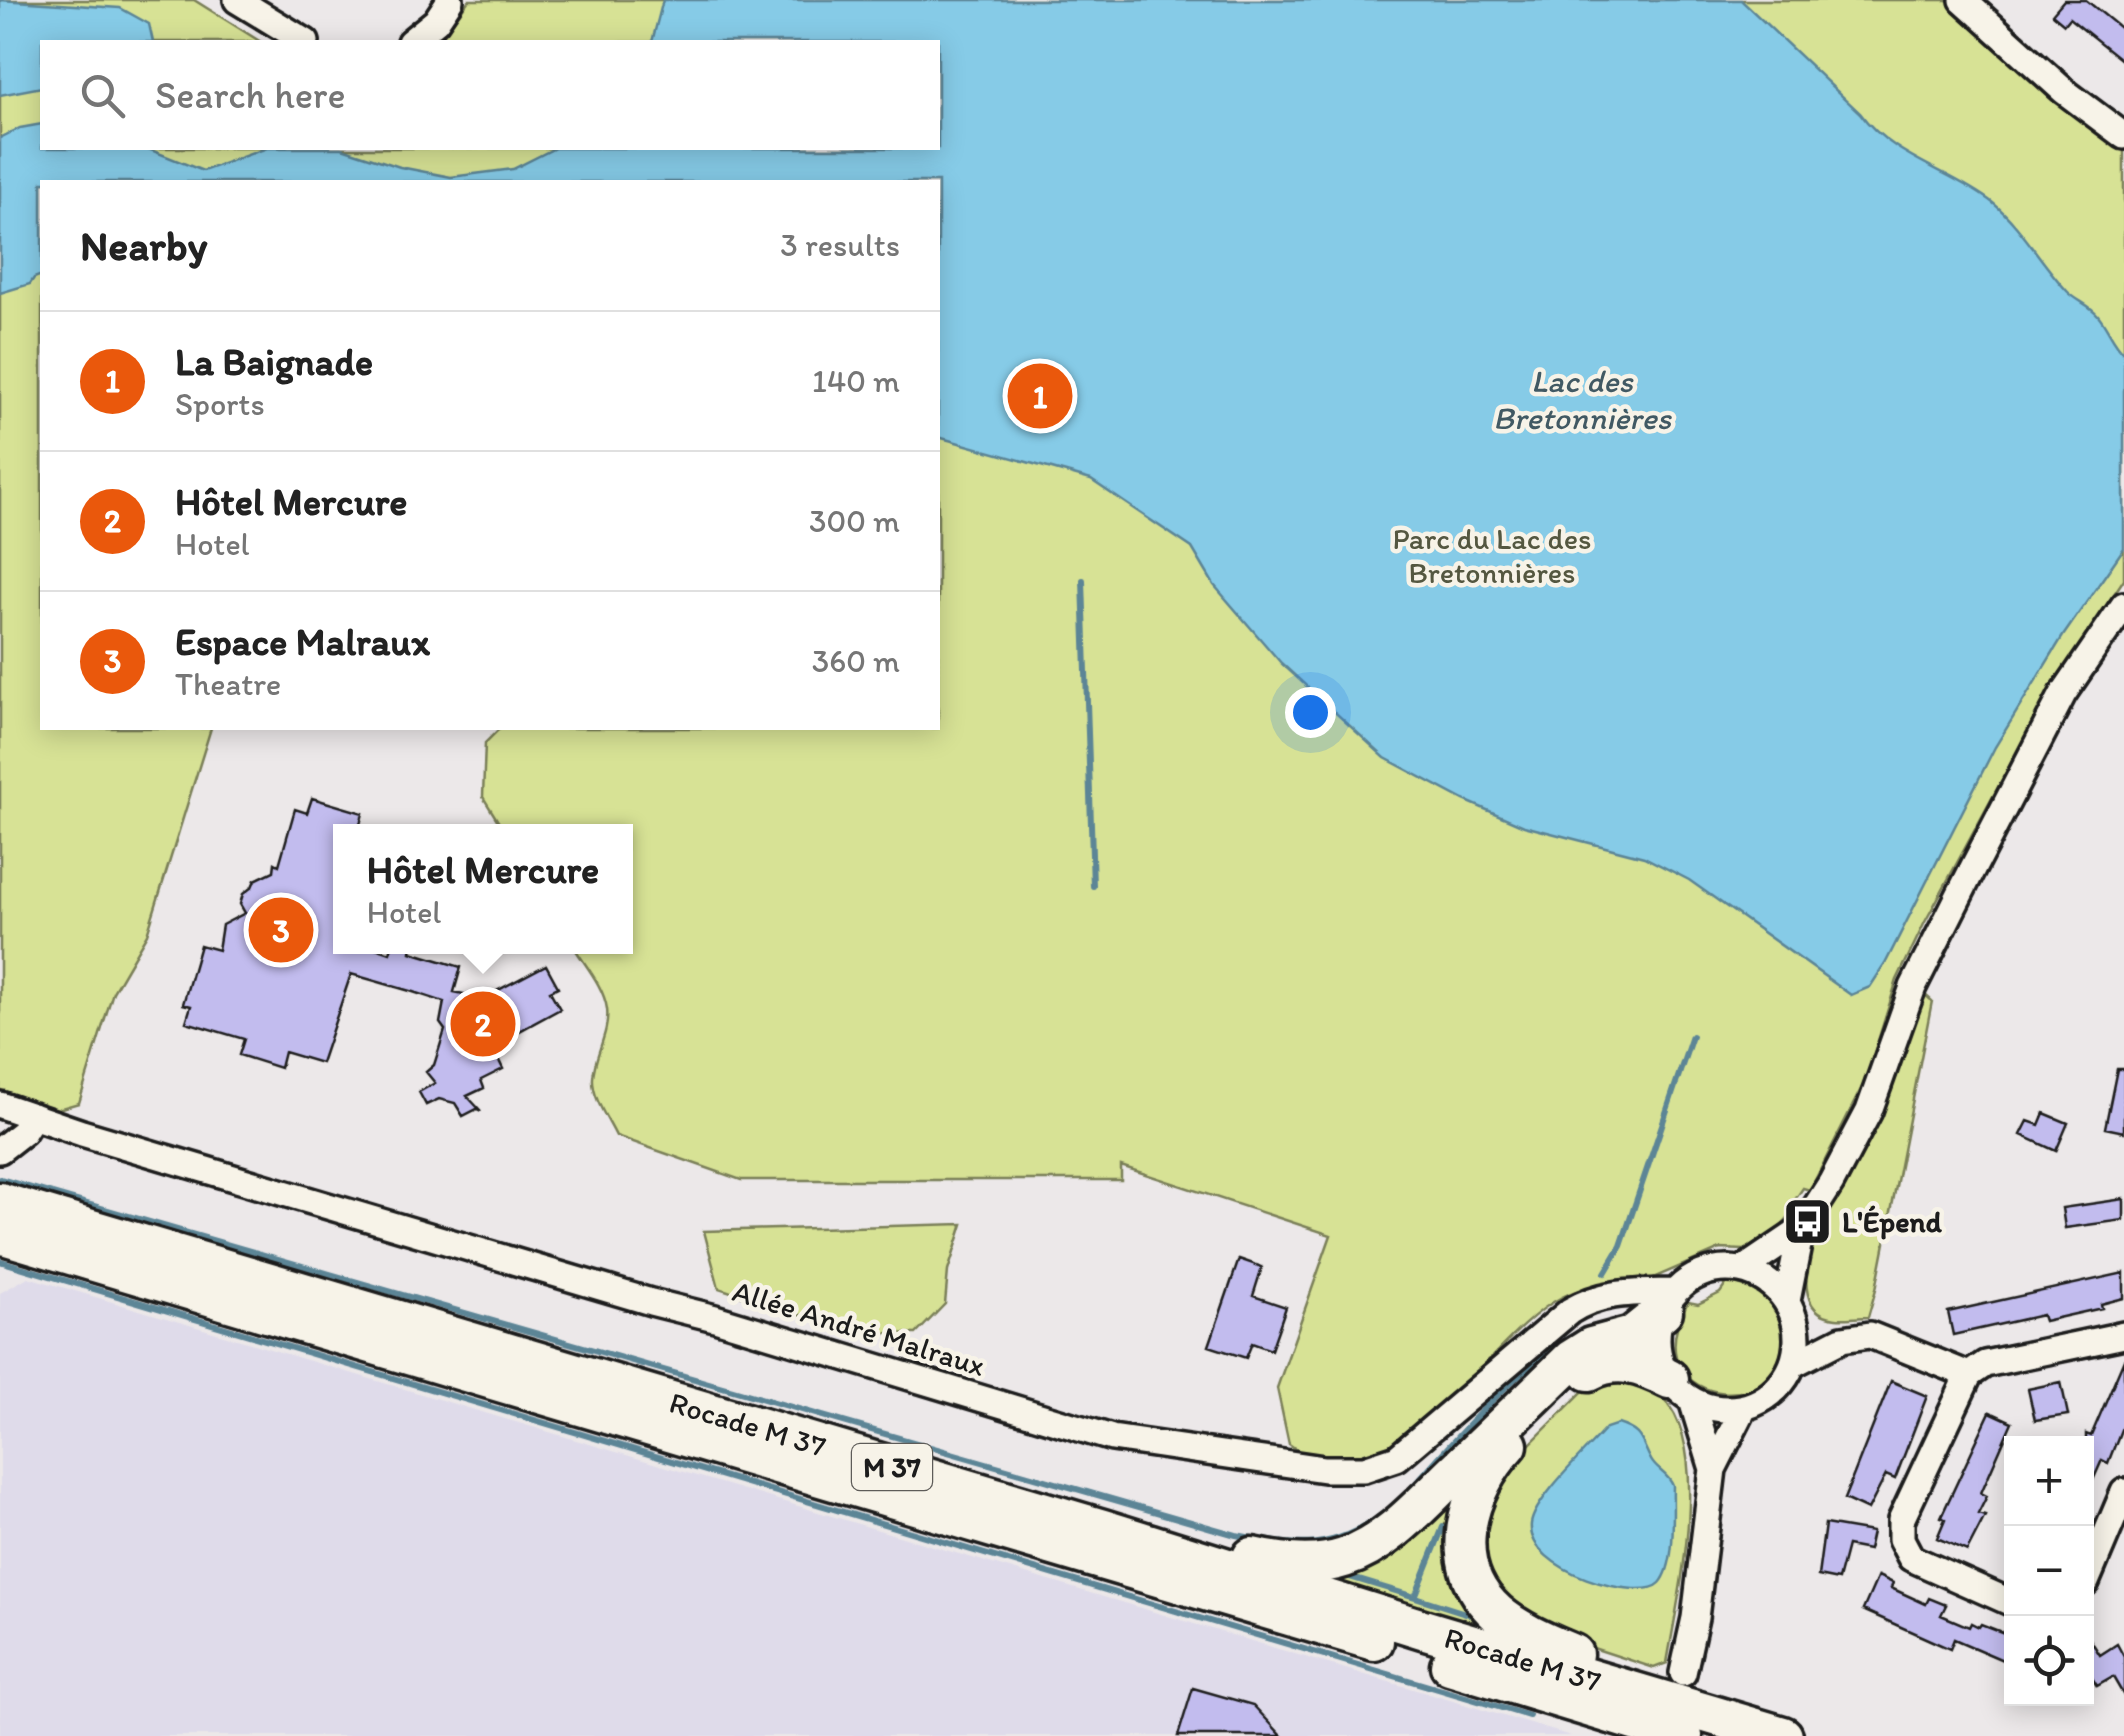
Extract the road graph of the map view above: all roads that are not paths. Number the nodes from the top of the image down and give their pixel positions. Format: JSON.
{"nodes":[{"id":1,"x":237,"y":0,"type":"edge"},
{"id":2,"x":450,"y":0,"type":"edge"},
{"id":3,"x":1963,"y":0,"type":"edge"},
{"id":4,"x":303,"y":40,"type":"edge"},
{"id":5,"x":413,"y":40,"type":"edge"},
{"id":6,"x":2124,"y":136,"type":"edge"},
{"id":7,"x":2124,"y":605,"type":"edge"},
{"id":8,"x":0,"y":1105,"type":"edge"},
{"id":9,"x":34,"y":1116,"type":"junction"},
{"id":10,"x":0,"y":1150,"type":"edge"},
{"id":11,"x":0,"y":1202,"type":"edge"},
{"id":12,"x":1801,"y":1230,"type":"junction"},
{"id":13,"x":0,"y":1234,"type":"edge"},
{"id":14,"x":1742,"y":1270,"type":"junction"},
{"id":15,"x":1669,"y":1301,"type":"junction"},
{"id":16,"x":1791,"y":1310,"type":"junction"},
{"id":17,"x":2124,"y":1335,"type":"edge"},
{"id":18,"x":1842,"y":1339,"type":"junction"},
{"id":19,"x":1793,"y":1364,"type":"junction"},
{"id":20,"x":1969,"y":1375,"type":"junction"},
{"id":21,"x":1680,"y":1390,"type":"junction"},
{"id":22,"x":1744,"y":1408,"type":"junction"},
{"id":23,"x":1713,"y":1469,"type":"junction"},
{"id":24,"x":2124,"y":1492,"type":"edge"},
{"id":25,"x":1102,"y":1529,"type":"junction"},
{"id":26,"x":2094,"y":1563,"type":"edge"},
{"id":27,"x":2004,"y":1599,"type":"edge"},
{"id":28,"x":1683,"y":1673,"type":"dead end"},
{"id":29,"x":1638,"y":1694,"type":"junction"},
{"id":30,"x":1681,"y":1736,"type":"edge"},
{"id":31,"x":1783,"y":1736,"type":"edge"}],
"edges":[{"from":1,"to":4,"type":"street"},
{"from":2,"to":5,"type":"street"},
{"from":3,"to":6,"type":"street"},
{"from":7,"to":12,"type":"street"},
{"from":8,"to":9,"type":"street","name":"Allée André Malraux"},
{"from":9,"to":10,"type":"street"},
{"from":9,"to":15,"type":"street","name":"Allée André Malraux"},
{"from":11,"to":25,"type":"highway","name":"Rocade M 37","number":"M 37"},
{"from":12,"to":14,"type":"street"},
{"from":12,"to":16,"type":"street"},
{"from":13,"to":30,"type":"highway","name":"Rocade M 37","number":"M 37"},
{"from":14,"to":15,"type":"street"},
{"from":14,"to":16,"type":"street"},
{"from":15,"to":21,"type":"street"},
{"from":15,"to":25,"type":"highway","number":"M 37"},
{"from":16,"to":18,"type":"street"},
{"from":16,"to":19,"type":"street"},
{"from":17,"to":20,"type":"street"},
{"from":18,"to":19,"type":"street"},
{"from":18,"to":20,"type":"street"},
{"from":19,"to":22,"type":"street"},
{"from":20,"to":27,"type":"street"},
{"from":21,"to":22,"type":"street"},
{"from":21,"to":23,"type":"street"},
{"from":21,"to":29,"type":"highway","number":"M 37"},
{"from":22,"to":23,"type":"street"},
{"from":23,"to":28,"type":"street"},
{"from":24,"to":26,"type":"street"},
{"from":25,"to":29,"type":"highway","name":"Rocade M 37","number":"M 37"},
{"from":29,"to":31,"type":"highway","name":"Rocade M 37","number":"M 37"}]}
